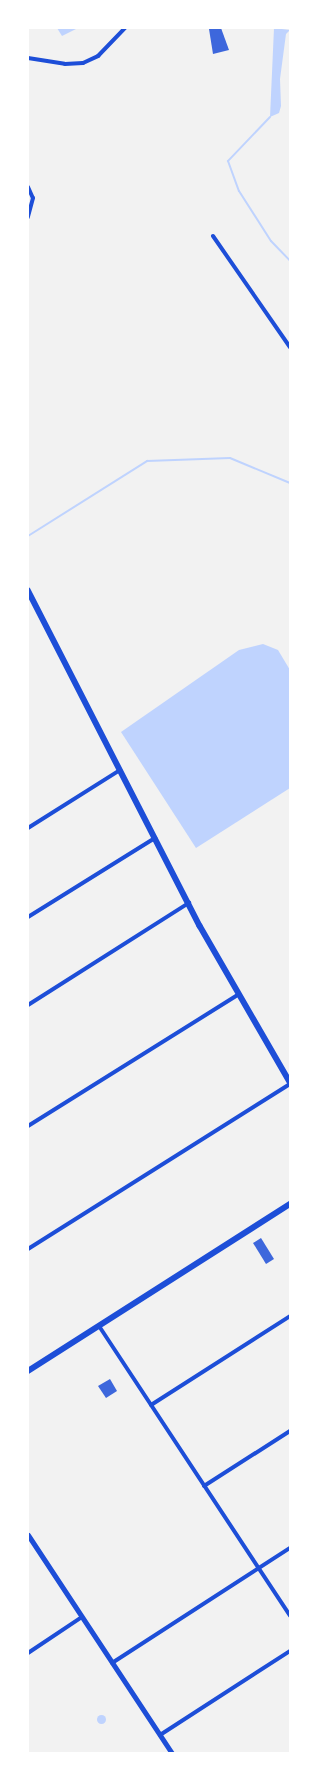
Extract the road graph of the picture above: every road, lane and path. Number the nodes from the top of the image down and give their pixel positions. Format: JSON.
{"nodes":[{"id":1,"x":125,"y":28,"type":"edge"},
{"id":2,"x":28,"y":58,"type":"edge"},
{"id":3,"x":28,"y":187,"type":"edge"},
{"id":4,"x":28,"y":216,"type":"edge"},
{"id":5,"x":213,"y":236,"type":"dead end"},
{"id":6,"x":290,"y":347,"type":"edge"},
{"id":7,"x":28,"y":590,"type":"edge"},
{"id":8,"x":120,"y":770,"type":"junction"},
{"id":9,"x":28,"y":828,"type":"edge"},
{"id":10,"x":155,"y":838,"type":"junction"},
{"id":11,"x":189,"y":903,"type":"junction"},
{"id":12,"x":28,"y":917,"type":"edge"},
{"id":13,"x":238,"y":994,"type":"junction"},
{"id":14,"x":28,"y":1005,"type":"edge"},
{"id":15,"x":290,"y":1083,"type":"edge"},
{"id":16,"x":28,"y":1126,"type":"edge"},
{"id":17,"x":290,"y":1204,"type":"edge"},
{"id":18,"x":28,"y":1249,"type":"edge"},
{"id":19,"x":290,"y":1316,"type":"edge"},
{"id":20,"x":99,"y":1326,"type":"junction"},
{"id":21,"x":28,"y":1371,"type":"edge"},
{"id":22,"x":151,"y":1405,"type":"junction"},
{"id":23,"x":290,"y":1431,"type":"edge"},
{"id":24,"x":204,"y":1486,"type":"junction"},
{"id":25,"x":28,"y":1535,"type":"edge"},
{"id":26,"x":290,"y":1548,"type":"edge"},
{"id":27,"x":259,"y":1568,"type":"junction"},
{"id":28,"x":290,"y":1616,"type":"edge"},
{"id":29,"x":82,"y":1617,"type":"junction"},
{"id":30,"x":290,"y":1651,"type":"edge"},
{"id":31,"x":28,"y":1653,"type":"edge"},
{"id":32,"x":112,"y":1662,"type":"junction"},
{"id":33,"x":160,"y":1735,"type":"junction"},
{"id":34,"x":172,"y":1753,"type":"edge"}],
"edges":[{"from":1,"to":2,"type":"street"},
{"from":3,"to":4,"type":"street"},
{"from":5,"to":6,"type":"street"},
{"from":7,"to":8,"type":"main road"},
{"from":8,"to":9,"type":"street"},
{"from":8,"to":10,"type":"main road"},
{"from":10,"to":11,"type":"main road"},
{"from":10,"to":12,"type":"street"},
{"from":11,"to":13,"type":"main road"},
{"from":11,"to":14,"type":"street"},
{"from":13,"to":15,"type":"main road"},
{"from":13,"to":16,"type":"street"},
{"from":15,"to":18,"type":"street"},
{"from":17,"to":20,"type":"main road"},
{"from":19,"to":22,"type":"street"},
{"from":20,"to":21,"type":"main road"},
{"from":20,"to":22,"type":"street"},
{"from":22,"to":24,"type":"street"},
{"from":23,"to":24,"type":"street"},
{"from":24,"to":27,"type":"street"},
{"from":25,"to":29,"type":"street"},
{"from":26,"to":27,"type":"street"},
{"from":27,"to":28,"type":"street"},
{"from":27,"to":32,"type":"street"},
{"from":29,"to":31,"type":"street"},
{"from":29,"to":32,"type":"street"},
{"from":30,"to":33,"type":"street"},
{"from":32,"to":33,"type":"street"},
{"from":33,"to":34,"type":"street"}]}
